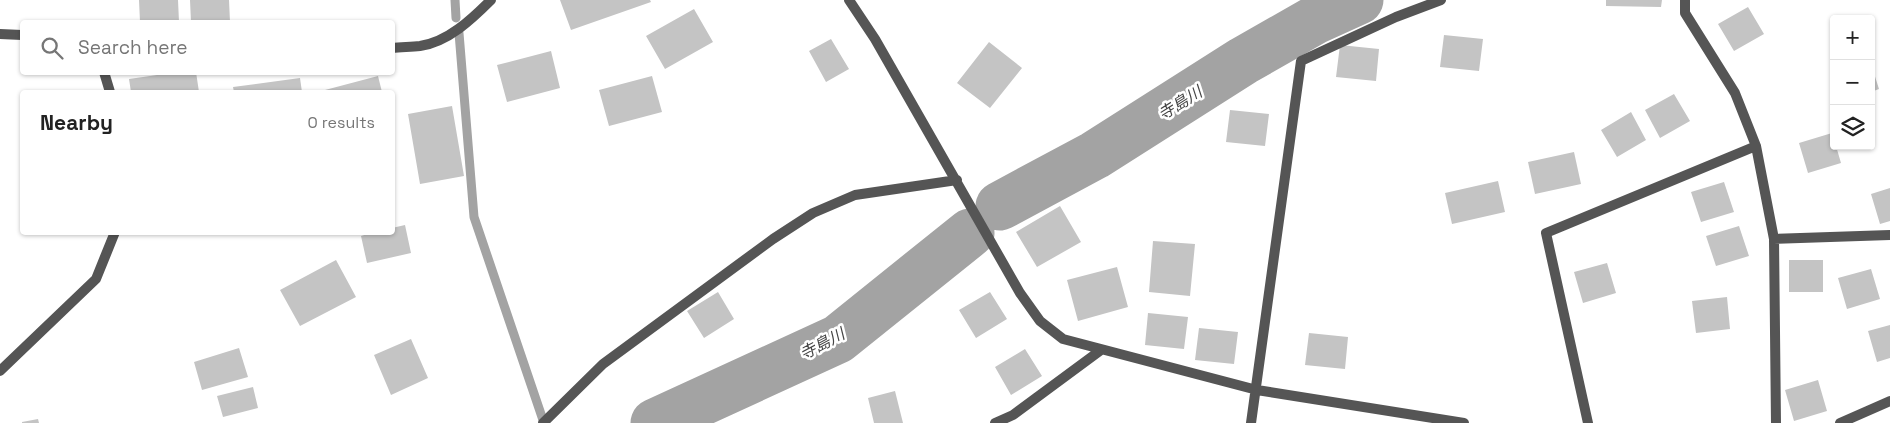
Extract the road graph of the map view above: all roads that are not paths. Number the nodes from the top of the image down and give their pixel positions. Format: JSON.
{"nodes":[{"id":1,"x":491,"y":0,"type":"edge"},
{"id":2,"x":848,"y":0,"type":"edge"},
{"id":3,"x":1441,"y":0,"type":"edge"},
{"id":4,"x":1686,"y":0,"type":"edge"},
{"id":5,"x":0,"y":34,"type":"edge"},
{"id":6,"x":20,"y":35,"type":"edge"},
{"id":7,"x":395,"y":48,"type":"edge"},
{"id":8,"x":105,"y":75,"type":"edge"},
{"id":9,"x":109,"y":90,"type":"edge"},
{"id":10,"x":1756,"y":146,"type":"junction"},
{"id":11,"x":957,"y":180,"type":"junction"},
{"id":12,"x":114,"y":235,"type":"edge"},
{"id":13,"x":1890,"y":235,"type":"edge"},
{"id":14,"x":1774,"y":239,"type":"junction"},
{"id":15,"x":1100,"y":350,"type":"junction"},
{"id":16,"x":0,"y":371,"type":"edge"},
{"id":17,"x":1257,"y":390,"type":"junction"},
{"id":18,"x":1890,"y":401,"type":"edge"},
{"id":19,"x":545,"y":421,"type":"edge"},
{"id":20,"x":996,"y":423,"type":"edge"},
{"id":21,"x":1251,"y":423,"type":"edge"},
{"id":22,"x":1464,"y":423,"type":"edge"},
{"id":23,"x":1588,"y":423,"type":"edge"},
{"id":24,"x":1776,"y":423,"type":"edge"},
{"id":25,"x":1840,"y":423,"type":"edge"}],
"edges":[{"from":1,"to":7,"type":"street"},
{"from":2,"to":11,"type":"street"},
{"from":3,"to":17,"type":"street"},
{"from":4,"to":10,"type":"street"},
{"from":5,"to":6,"type":"street"},
{"from":8,"to":9,"type":"street"},
{"from":10,"to":14,"type":"street"},
{"from":10,"to":23,"type":"street"},
{"from":11,"to":15,"type":"street"},
{"from":11,"to":19,"type":"street"},
{"from":12,"to":16,"type":"street"},
{"from":13,"to":14,"type":"street"},
{"from":14,"to":24,"type":"street"},
{"from":15,"to":17,"type":"street"},
{"from":15,"to":20,"type":"street"},
{"from":17,"to":21,"type":"street"},
{"from":17,"to":22,"type":"street"},
{"from":18,"to":25,"type":"street"}]}
